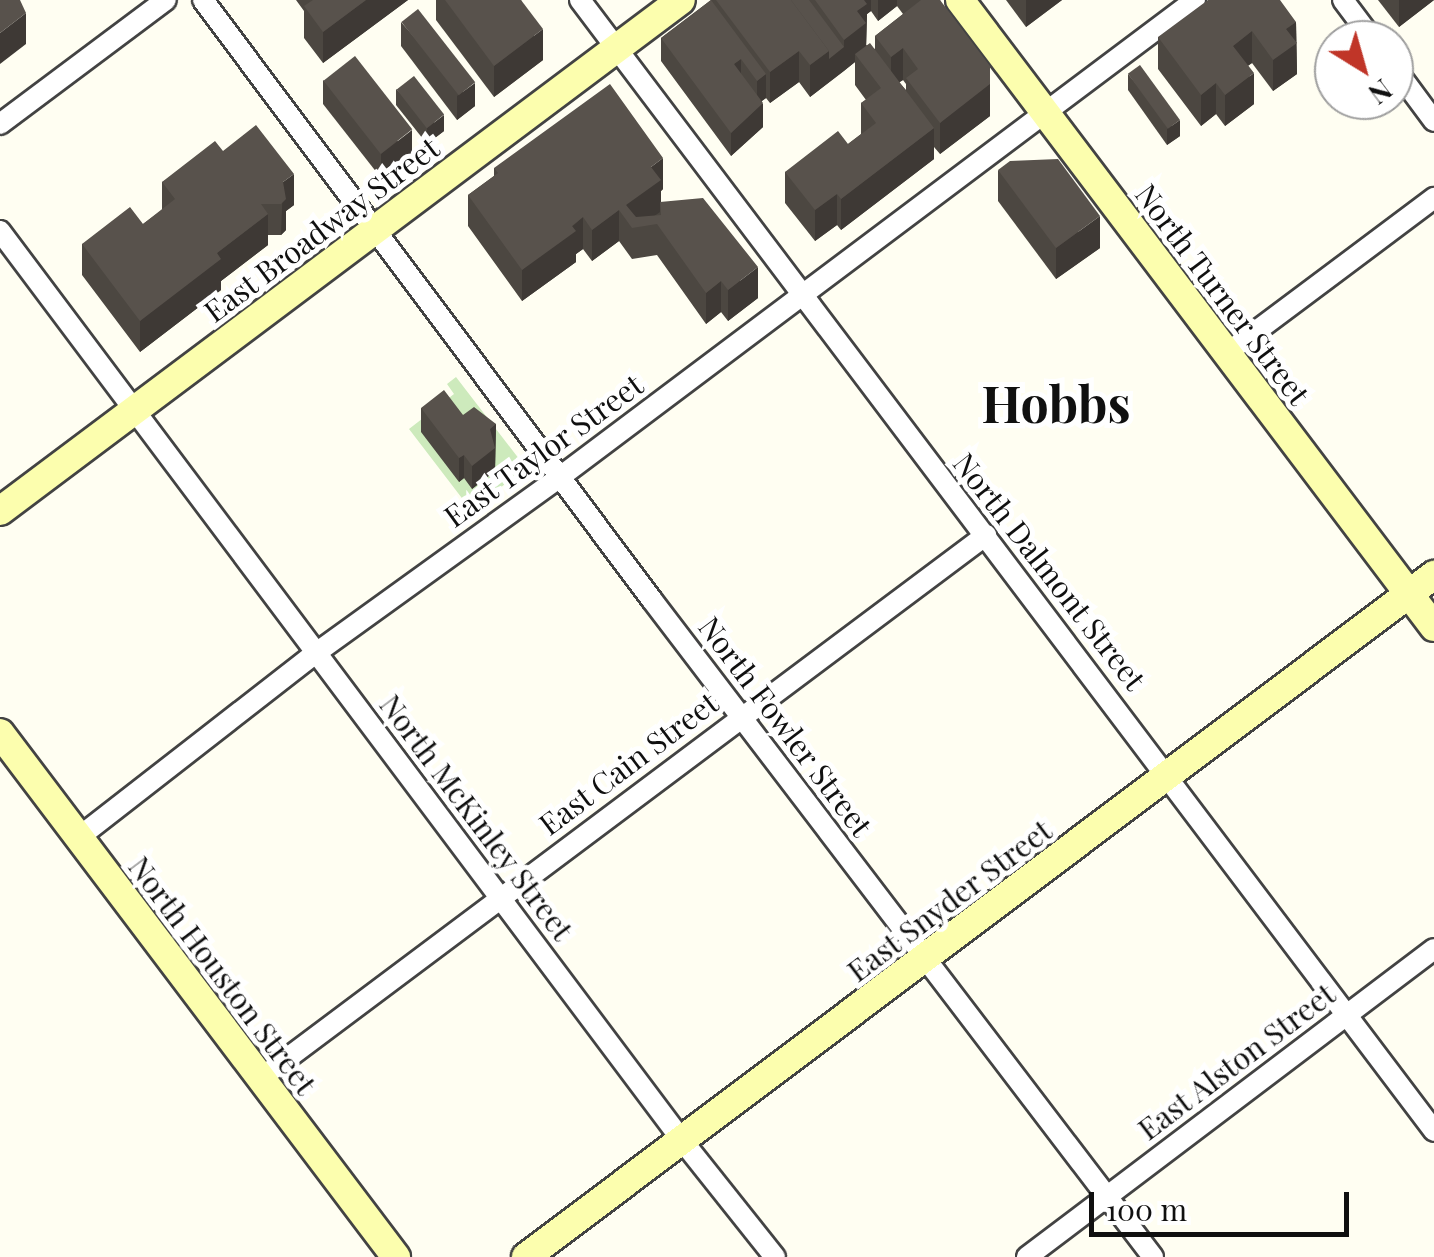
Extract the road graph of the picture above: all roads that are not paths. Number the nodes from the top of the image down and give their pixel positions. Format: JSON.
{"nodes":[{"id":1,"x":166,"y":0,"type":"edge"},
{"id":2,"x":204,"y":0,"type":"edge"},
{"id":3,"x":580,"y":0,"type":"edge"},
{"id":4,"x":681,"y":0,"type":"edge"},
{"id":5,"x":960,"y":0,"type":"edge"},
{"id":6,"x":1195,"y":0,"type":"edge"},
{"id":7,"x":616,"y":49,"type":"junction"},
{"id":8,"x":1414,"y":94,"type":"edge"},
{"id":9,"x":1045,"y":112,"type":"junction"},
{"id":10,"x":1434,"y":120,"type":"edge"},
{"id":11,"x":0,"y":124,"type":"edge"},
{"id":12,"x":1434,"y":198,"type":"edge"},
{"id":13,"x":374,"y":229,"type":"junction"},
{"id":14,"x":0,"y":231,"type":"edge"},
{"id":15,"x":801,"y":296,"type":"junction"},
{"id":16,"x":1227,"y":353,"type":"junction"},
{"id":17,"x":135,"y":410,"type":"junction"},
{"id":18,"x":560,"y":477,"type":"junction"},
{"id":19,"x":0,"y":511,"type":"edge"},
{"id":20,"x":986,"y":535,"type":"junction"},
{"id":21,"x":1434,"y":575,"type":"edge"},
{"id":22,"x":1409,"y":594,"type":"junction"},
{"id":23,"x":1434,"y":627,"type":"edge"},
{"id":24,"x":316,"y":653,"type":"junction"},
{"id":25,"x":741,"y":716,"type":"junction"},
{"id":26,"x":0,"y":733,"type":"edge"},
{"id":27,"x":1169,"y":775,"type":"junction"},
{"id":28,"x":78,"y":838,"type":"junction"},
{"id":29,"x":499,"y":897,"type":"junction"},
{"id":30,"x":1434,"y":949,"type":"edge"},
{"id":31,"x":927,"y":958,"type":"junction"},
{"id":32,"x":1347,"y":1014,"type":"junction"},
{"id":33,"x":261,"y":1078,"type":"junction"},
{"id":34,"x":1434,"y":1131,"type":"edge"},
{"id":35,"x":681,"y":1139,"type":"junction"},
{"id":36,"x":1107,"y":1197,"type":"junction"},
{"id":37,"x":396,"y":1257,"type":"edge"},
{"id":38,"x":526,"y":1257,"type":"edge"},
{"id":39,"x":775,"y":1257,"type":"edge"},
{"id":40,"x":1027,"y":1257,"type":"edge"},
{"id":41,"x":1153,"y":1257,"type":"edge"}],
"edges":[{"from":1,"to":11,"type":"street"},
{"from":2,"to":13,"type":"street","name":"North Fowler Street"},
{"from":3,"to":7,"type":"street","name":"North Dalmont Street"},
{"from":4,"to":7,"type":"street","name":"East Broadway Street"},
{"from":5,"to":9,"type":"street","name":"North Turner Street"},
{"from":6,"to":9,"type":"street","name":"East Taylor Street"},
{"from":7,"to":13,"type":"street","name":"East Broadway Street"},
{"from":7,"to":15,"type":"street","name":"North Dalmont Street"},
{"from":8,"to":10,"type":"street"},
{"from":9,"to":15,"type":"street","name":"East Taylor Street"},
{"from":9,"to":16,"type":"street","name":"North Turner Street"},
{"from":12,"to":16,"type":"street"},
{"from":13,"to":17,"type":"street","name":"East Broadway Street"},
{"from":13,"to":18,"type":"street","name":"North Fowler Street"},
{"from":14,"to":17,"type":"street","name":"North McKinley Street"},
{"from":15,"to":18,"type":"street","name":"East Taylor Street"},
{"from":15,"to":20,"type":"street","name":"North Dalmont Street"},
{"from":16,"to":22,"type":"street","name":"North Turner Street"},
{"from":17,"to":19,"type":"street","name":"East Broadway Street"},
{"from":17,"to":24,"type":"street","name":"North McKinley Street"},
{"from":18,"to":24,"type":"street","name":"East Taylor Street"},
{"from":18,"to":25,"type":"street","name":"North Fowler Street"},
{"from":20,"to":25,"type":"street","name":"East Cain Street"},
{"from":20,"to":27,"type":"street","name":"North Dalmont Street"},
{"from":21,"to":22,"type":"street","name":"East Snyder Street"},
{"from":22,"to":23,"type":"street","name":"North Turner Street"},
{"from":22,"to":27,"type":"street","name":"East Snyder Street"},
{"from":24,"to":28,"type":"street","name":"East Taylor Street"},
{"from":24,"to":29,"type":"street","name":"North McKinley Street"},
{"from":25,"to":29,"type":"street","name":"East Cain Street"},
{"from":25,"to":31,"type":"street","name":"North Fowler Street"},
{"from":26,"to":28,"type":"street","name":"North Houston Street"},
{"from":27,"to":31,"type":"street","name":"East Snyder Street"},
{"from":27,"to":32,"type":"street","name":"North Dalmont Street"},
{"from":28,"to":33,"type":"street","name":"North Houston Street"},
{"from":29,"to":33,"type":"street","name":"East Cain Street"},
{"from":29,"to":35,"type":"street","name":"North McKinley Street"},
{"from":30,"to":32,"type":"street","name":"East Alston Street"},
{"from":31,"to":35,"type":"street","name":"East Snyder Street"},
{"from":31,"to":36,"type":"street","name":"North Fowler Street"},
{"from":32,"to":34,"type":"street","name":"North Dalmont Street"},
{"from":32,"to":36,"type":"street","name":"East Alston Street"},
{"from":33,"to":37,"type":"street","name":"North Houston Street"},
{"from":35,"to":38,"type":"street","name":"East Snyder Street"},
{"from":35,"to":39,"type":"street","name":"North McKinley Street"},
{"from":36,"to":40,"type":"street","name":"East Alston Street"},
{"from":36,"to":41,"type":"street","name":"North Fowler Street"}]}
